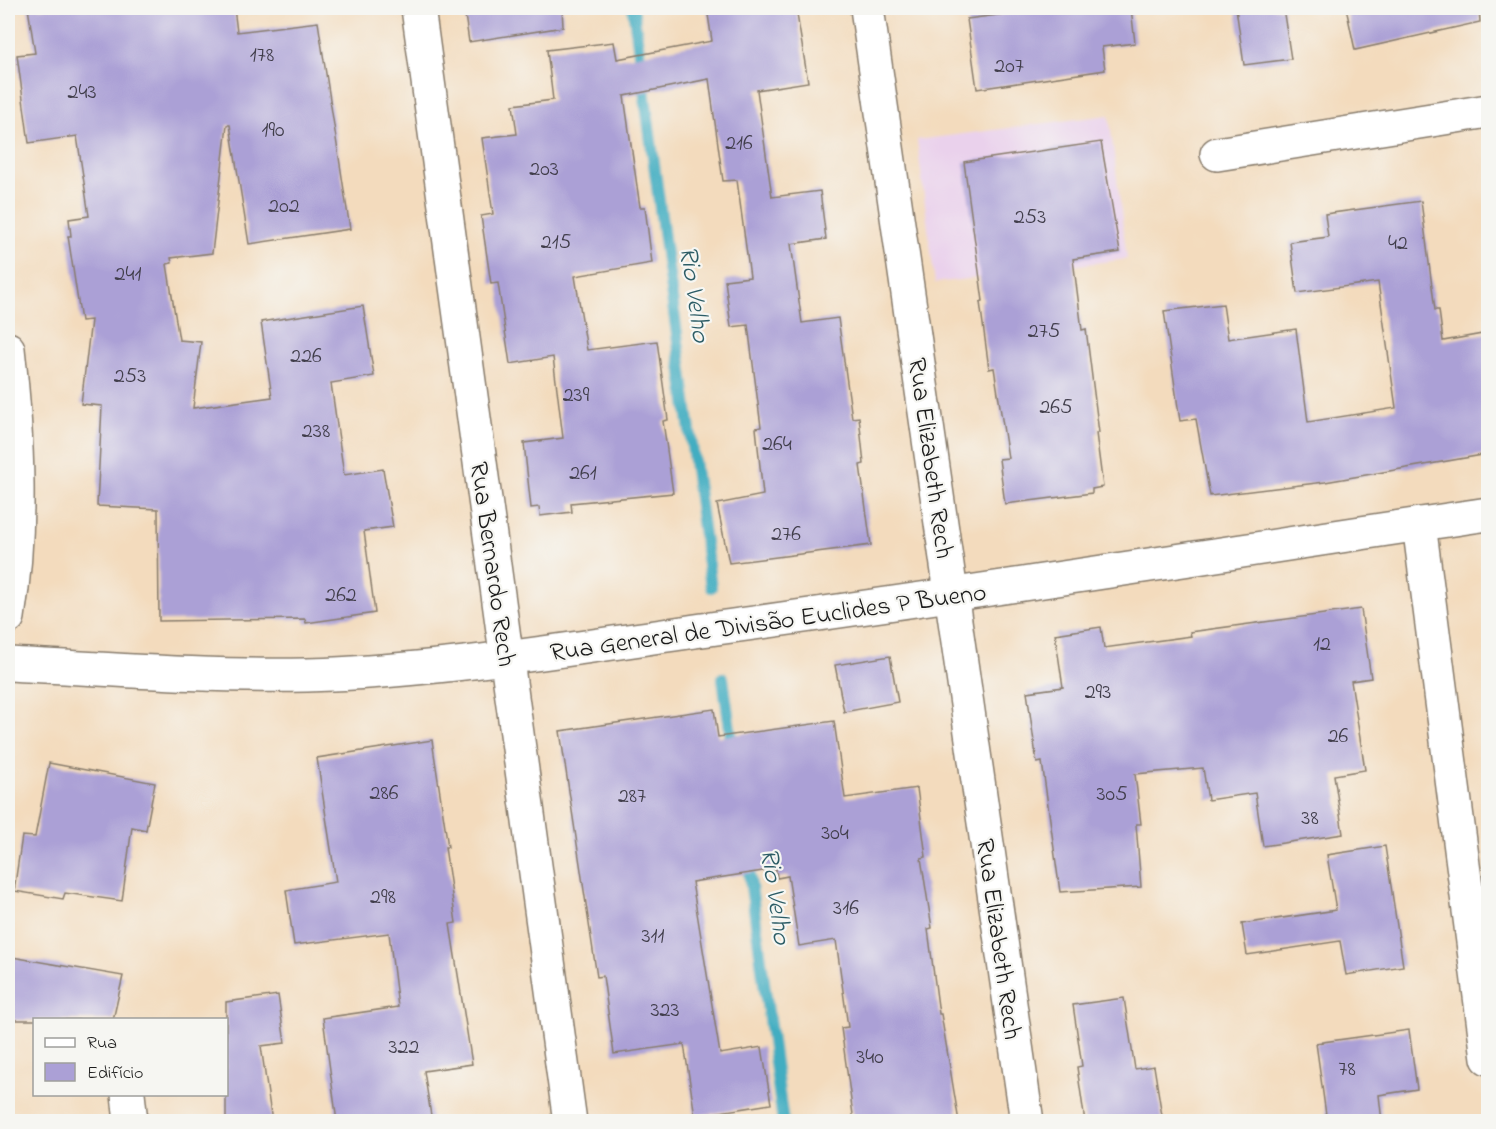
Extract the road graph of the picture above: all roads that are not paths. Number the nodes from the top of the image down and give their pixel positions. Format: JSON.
{"nodes":[{"id":1,"x":418,"y":8,"type":"edge"},
{"id":2,"x":867,"y":8,"type":"edge"},
{"id":3,"x":1488,"y":111,"type":"edge"},
{"id":4,"x":1217,"y":154,"type":"dead end"},
{"id":5,"x":8,"y":349,"type":"edge"},
{"id":6,"x":10,"y":389,"type":"edge"},
{"id":7,"x":1488,"y":514,"type":"edge"},
{"id":8,"x":1419,"y":524,"type":"junction"},
{"id":9,"x":951,"y":596,"type":"junction"},
{"id":10,"x":8,"y":617,"type":"edge"},
{"id":11,"x":507,"y":657,"type":"junction"},
{"id":12,"x":8,"y":664,"type":"edge"},
{"id":13,"x":1488,"y":1058,"type":"edge"},
{"id":14,"x":128,"y":1096,"type":"edge"},
{"id":15,"x":131,"y":1122,"type":"edge"},
{"id":16,"x":570,"y":1122,"type":"edge"},
{"id":17,"x":1027,"y":1122,"type":"edge"}],
"edges":[{"from":1,"to":11,"type":"street","name":"Rua Bernardo Rech"},
{"from":2,"to":9,"type":"street","name":"Rua Elizabeth Rech"},
{"from":3,"to":4,"type":"street"},
{"from":5,"to":6,"type":"street"},
{"from":6,"to":10,"type":"street"},
{"from":7,"to":8,"type":"street","name":"Rua General de Divisão Euclides P Bueno"},
{"from":8,"to":9,"type":"street","name":"Rua General de Divisão Euclides P Bueno"},
{"from":8,"to":13,"type":"street"},
{"from":9,"to":11,"type":"street","name":"Rua General de Divisão Euclides P Bueno"},
{"from":9,"to":17,"type":"street","name":"Rua Elizabeth Rech"},
{"from":11,"to":12,"type":"street","name":"Rua General de Divisão Euclides P Bueno"},
{"from":11,"to":16,"type":"street","name":"Rua Bernardo Rech"},
{"from":14,"to":15,"type":"street"}]}
